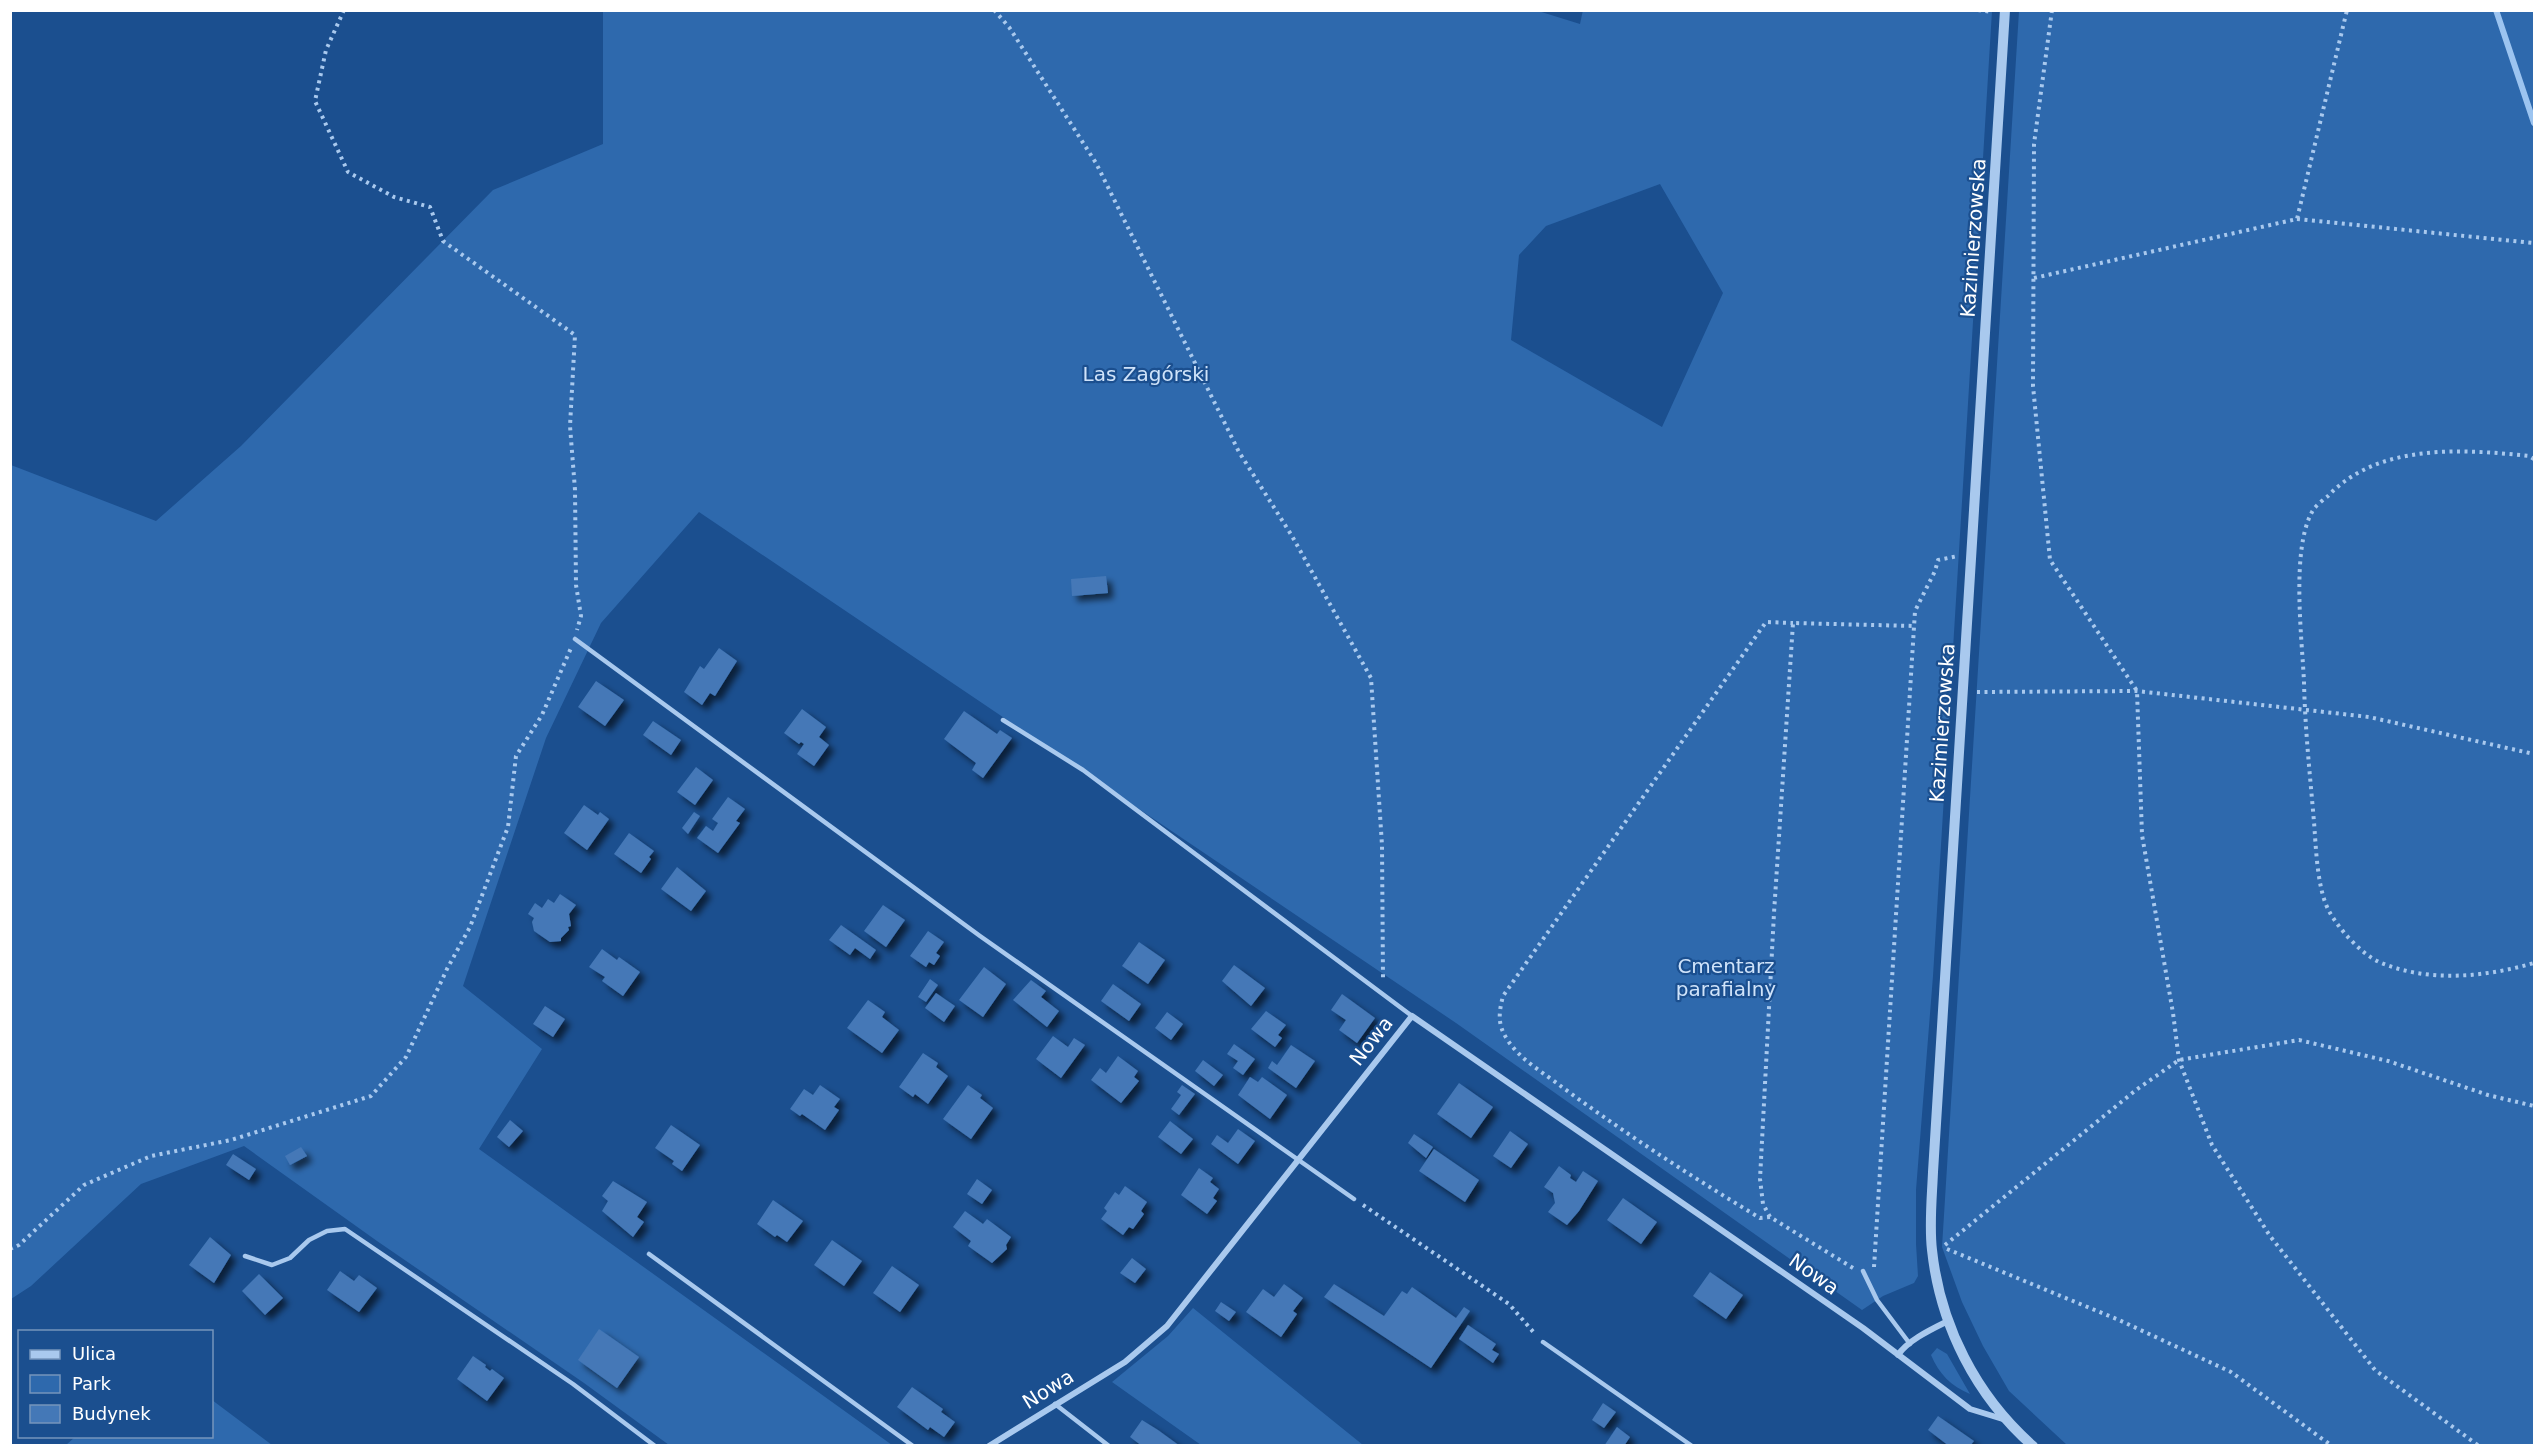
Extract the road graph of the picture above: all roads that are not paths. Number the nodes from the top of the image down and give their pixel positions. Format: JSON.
{"nodes":[{"id":1,"x":2005,"y":10,"type":"edge"},
{"id":2,"x":575,"y":639,"type":"road end"},
{"id":3,"x":1003,"y":720,"type":"dead end"},
{"id":4,"x":1412,"y":1016,"type":"junction"},
{"id":5,"x":1299,"y":1160,"type":"junction"},
{"id":6,"x":1354,"y":1199,"type":"road end"},
{"id":7,"x":649,"y":1254,"type":"dead end"},
{"id":8,"x":245,"y":1256,"type":"dead end"},
{"id":9,"x":1863,"y":1270,"type":"road end"},
{"id":10,"x":1948,"y":1321,"type":"junction"},
{"id":11,"x":1543,"y":1342,"type":"road end"},
{"id":12,"x":1910,"y":1344,"type":"junction"},
{"id":13,"x":1898,"y":1355,"type":"junction"},
{"id":14,"x":1055,"y":1404,"type":"junction"},
{"id":15,"x":2007,"y":1420,"type":"junction"},
{"id":16,"x":655,"y":1446,"type":"edge"},
{"id":17,"x":913,"y":1446,"type":"edge"},
{"id":18,"x":990,"y":1446,"type":"edge"},
{"id":19,"x":1109,"y":1446,"type":"edge"},
{"id":20,"x":1692,"y":1446,"type":"edge"},
{"id":21,"x":2033,"y":1446,"type":"edge"}],
"edges":[{"from":1,"to":10,"type":"street","name":"Kazimierzowska"},
{"from":2,"to":5,"type":"lane"},
{"from":3,"to":4,"type":"lane"},
{"from":4,"to":5,"type":"street","name":"Nowa"},
{"from":4,"to":13,"type":"street","name":"Nowa"},
{"from":5,"to":6,"type":"lane"},
{"from":5,"to":14,"type":"street","name":"Nowa"},
{"from":7,"to":17,"type":"lane"},
{"from":8,"to":16,"type":"lane"},
{"from":9,"to":12,"type":"lane"},
{"from":10,"to":12,"type":"street"},
{"from":10,"to":15,"type":"street","name":"Kazimierzowska"},
{"from":11,"to":20,"type":"lane"},
{"from":12,"to":13,"type":"street"},
{"from":13,"to":15,"type":"street","name":"Nowa"},
{"from":14,"to":18,"type":"street","name":"Nowa"},
{"from":14,"to":19,"type":"lane"},
{"from":15,"to":21,"type":"street","name":"Kazimierzowska"}]}
